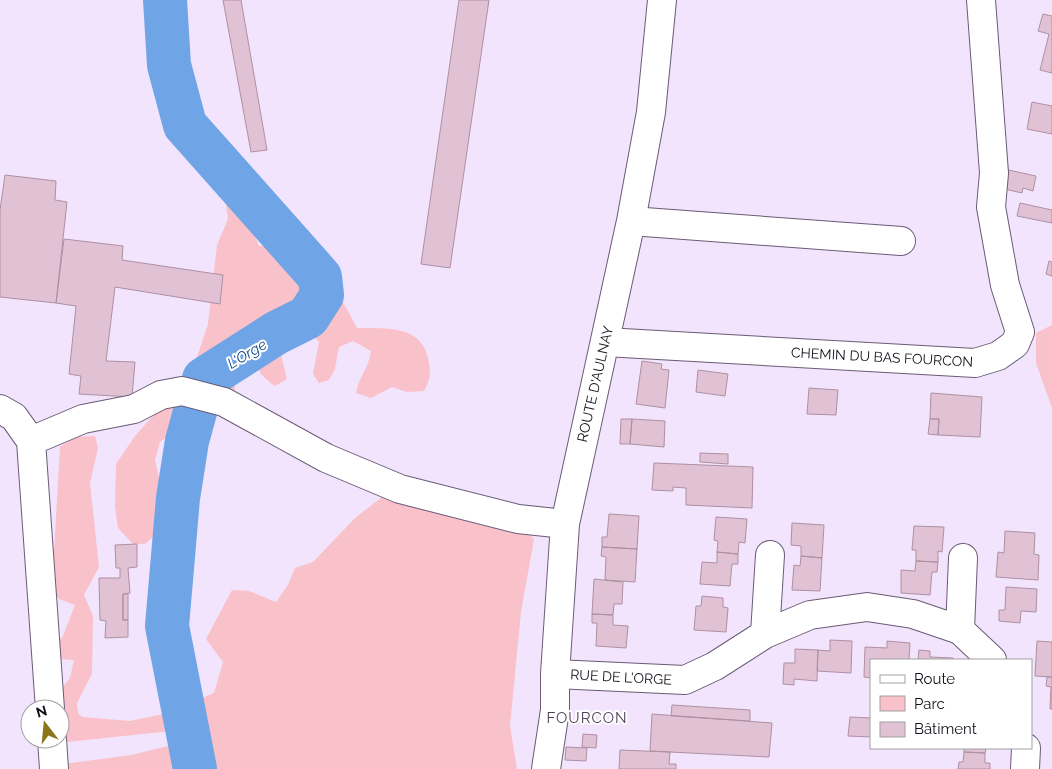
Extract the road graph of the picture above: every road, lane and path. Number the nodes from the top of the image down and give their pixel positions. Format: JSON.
{"nodes":[{"id":1,"x":662,"y":0,"type":"edge"},
{"id":2,"x":980,"y":0,"type":"edge"},
{"id":3,"x":631,"y":221,"type":"junction"},
{"id":4,"x":901,"y":241,"type":"dead end"},
{"id":5,"x":605,"y":342,"type":"junction"},
{"id":6,"x":0,"y":409,"type":"edge"},
{"id":7,"x":30,"y":441,"type":"junction"},
{"id":8,"x":565,"y":524,"type":"junction"},
{"id":9,"x":770,"y":555,"type":"dead end"},
{"id":10,"x":963,"y":558,"type":"dead end"},
{"id":11,"x":960,"y":630,"type":"junction"},
{"id":12,"x":765,"y":634,"type":"junction"},
{"id":13,"x":991,"y":659,"type":"edge"},
{"id":14,"x":555,"y":674,"type":"junction"},
{"id":15,"x":49,"y":699,"type":"edge"},
{"id":16,"x":53,"y":749,"type":"edge"},
{"id":17,"x":1026,"y":749,"type":"edge"},
{"id":18,"x":54,"y":769,"type":"edge"},
{"id":19,"x":546,"y":769,"type":"edge"},
{"id":20,"x":1025,"y":769,"type":"edge"}],
"edges":[{"from":1,"to":3,"type":"street","name":"ROUTE D'AULNAY"},
{"from":2,"to":5,"type":"street","name":"CHEMIN DU BAS FOURCON"},
{"from":3,"to":4,"type":"street"},
{"from":3,"to":5,"type":"street","name":"ROUTE D'AULNAY"},
{"from":5,"to":8,"type":"street","name":"ROUTE D'AULNAY"},
{"from":6,"to":7,"type":"street"},
{"from":7,"to":8,"type":"street"},
{"from":7,"to":15,"type":"street"},
{"from":8,"to":14,"type":"street","name":"ROUTE D'AULNAY"},
{"from":9,"to":12,"type":"street"},
{"from":10,"to":11,"type":"street"},
{"from":11,"to":12,"type":"street","name":"RUE DE L'ORGE"},
{"from":11,"to":13,"type":"street","name":"RUE DE L'ORGE"},
{"from":12,"to":14,"type":"street","name":"RUE DE L'ORGE"},
{"from":14,"to":19,"type":"street","name":"ROUTE D'AULNAY"},
{"from":16,"to":18,"type":"street"},
{"from":17,"to":20,"type":"street"}]}
